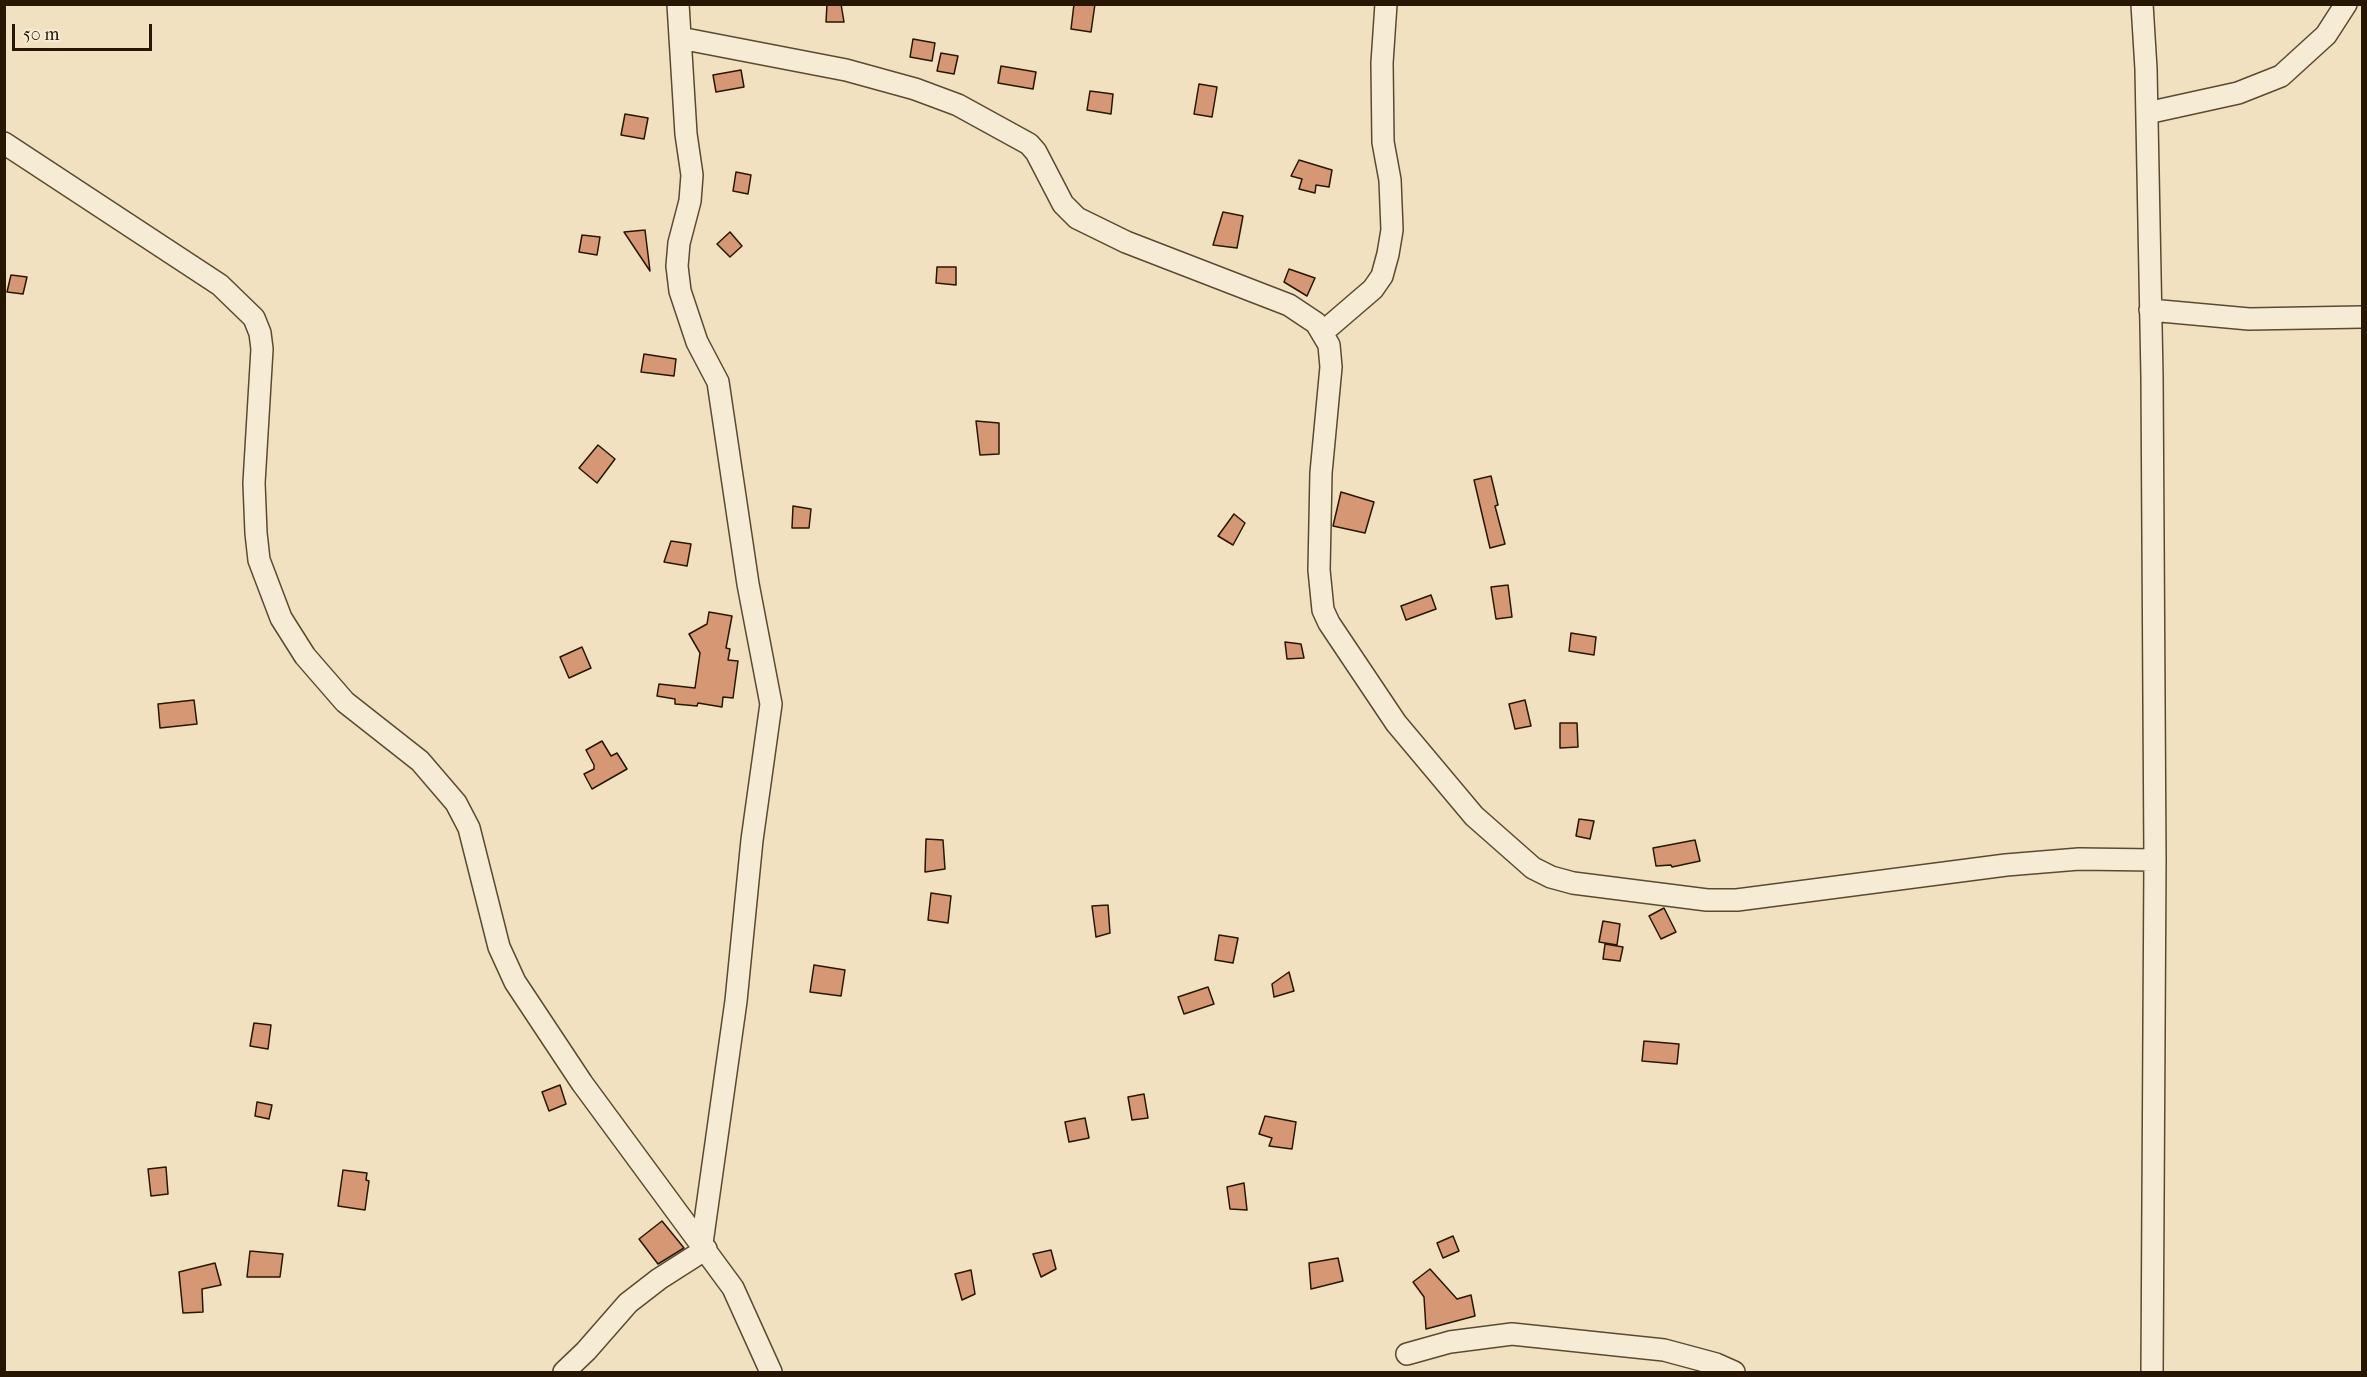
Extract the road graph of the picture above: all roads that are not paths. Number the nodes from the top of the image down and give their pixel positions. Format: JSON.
{"nodes":[{"id":1,"x":678,"y":4,"type":"edge"},
{"id":2,"x":1386,"y":4,"type":"edge"},
{"id":3,"x":2142,"y":4,"type":"edge"},
{"id":4,"x":2346,"y":4,"type":"edge"},
{"id":5,"x":680,"y":38,"type":"junction"},
{"id":6,"x":2147,"y":113,"type":"junction"},
{"id":7,"x":4,"y":143,"type":"edge"},
{"id":8,"x":2150,"y":310,"type":"junction"},
{"id":9,"x":2362,"y":317,"type":"edge"},
{"id":10,"x":1323,"y":332,"type":"junction"},
{"id":11,"x":2156,"y":860,"type":"junction"},
{"id":12,"x":704,"y":1246,"type":"junction"},
{"id":13,"x":1407,"y":1354,"type":"dead end"},
{"id":14,"x":564,"y":1372,"type":"edge"},
{"id":15,"x":771,"y":1372,"type":"edge"},
{"id":16,"x":1734,"y":1372,"type":"edge"},
{"id":17,"x":2152,"y":1372,"type":"edge"}],
"edges":[{"from":1,"to":5,"type":"street"},
{"from":2,"to":10,"type":"street"},
{"from":3,"to":6,"type":"street"},
{"from":4,"to":6,"type":"street"},
{"from":5,"to":10,"type":"street"},
{"from":5,"to":12,"type":"street"},
{"from":6,"to":8,"type":"street"},
{"from":7,"to":12,"type":"street"},
{"from":8,"to":9,"type":"street"},
{"from":8,"to":11,"type":"street"},
{"from":10,"to":11,"type":"street"},
{"from":11,"to":17,"type":"street"},
{"from":12,"to":14,"type":"street"},
{"from":12,"to":15,"type":"street"},
{"from":13,"to":16,"type":"street"}]}
